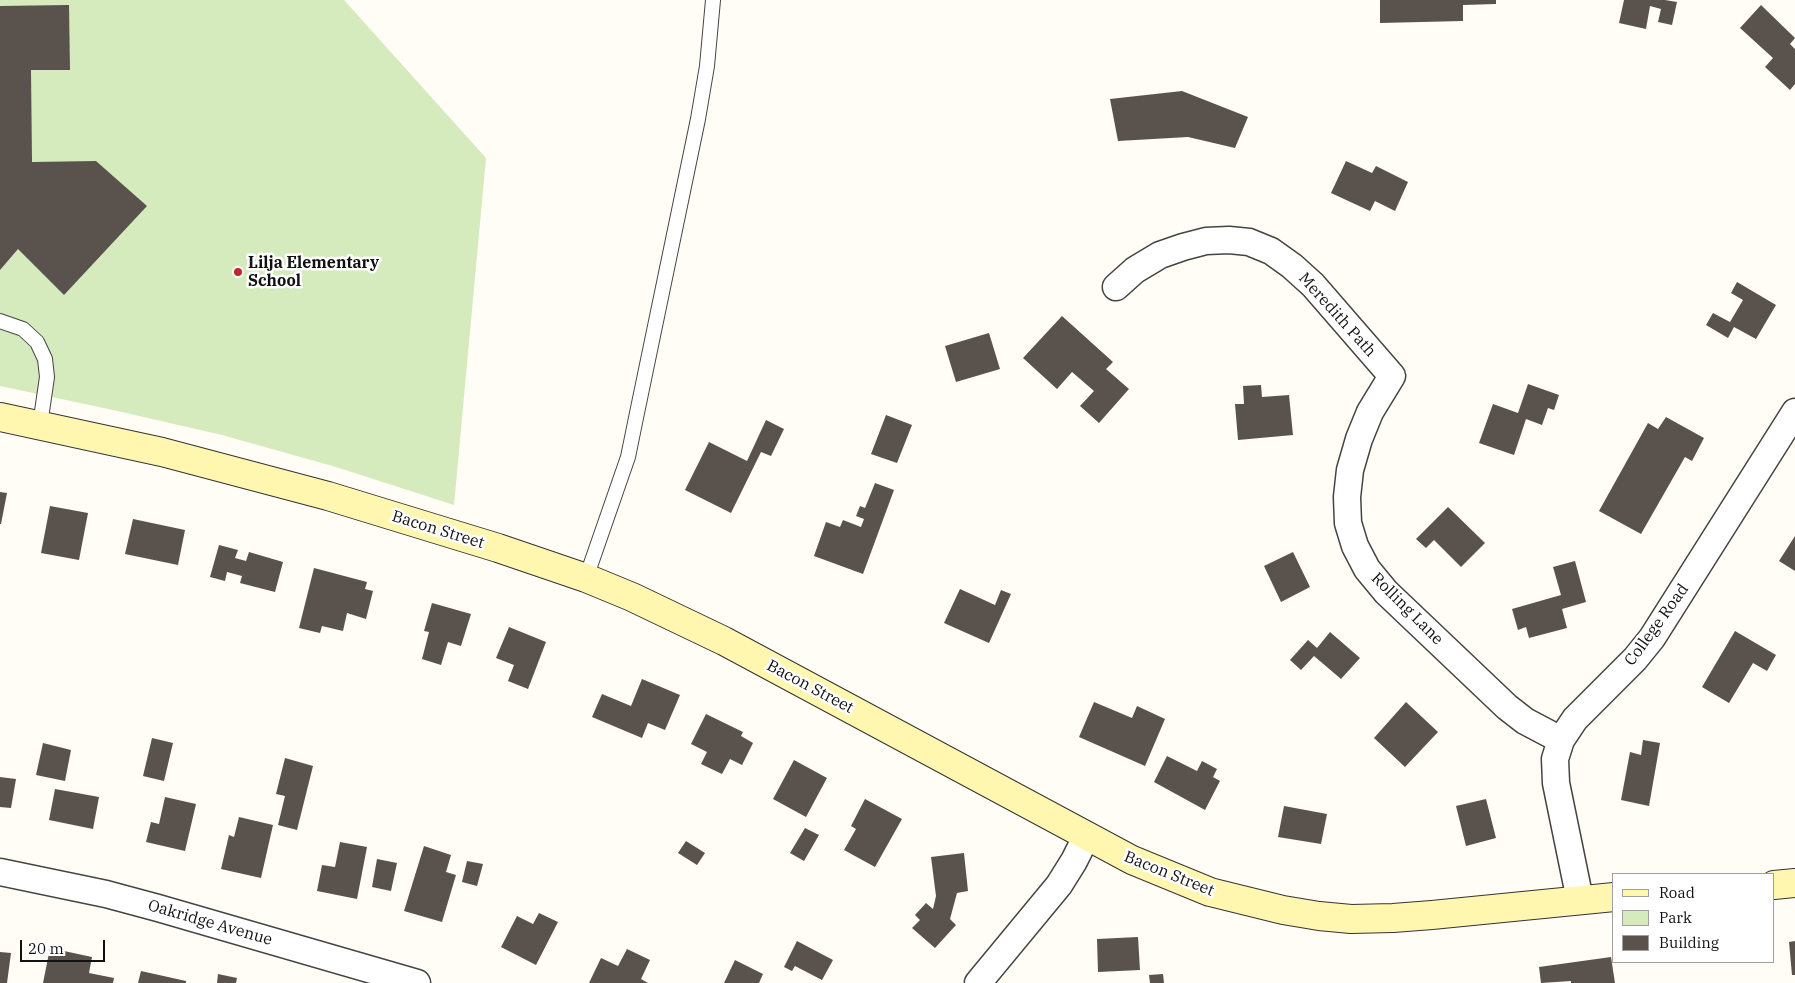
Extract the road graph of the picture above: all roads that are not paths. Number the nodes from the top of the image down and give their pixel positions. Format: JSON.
{"nodes":[{"id":1,"x":713,"y":0,"type":"edge"},
{"id":2,"x":1116,"y":288,"type":"dead end"},
{"id":3,"x":0,"y":321,"type":"edge"},
{"id":4,"x":1392,"y":376,"type":"joint"},
{"id":5,"x":1795,"y":412,"type":"edge"},
{"id":6,"x":0,"y":417,"type":"edge"},
{"id":7,"x":40,"y":425,"type":"junction"},
{"id":8,"x":586,"y":578,"type":"junction"},
{"id":9,"x":1561,"y":740,"type":"junction"},
{"id":10,"x":1086,"y":837,"type":"junction"},
{"id":11,"x":0,"y":872,"type":"edge"},
{"id":12,"x":1795,"y":883,"type":"edge"},
{"id":13,"x":1775,"y":885,"type":"edge"},
{"id":14,"x":1612,"y":898,"type":"edge"},
{"id":15,"x":1580,"y":900,"type":"junction"},
{"id":16,"x":417,"y":983,"type":"edge"},
{"id":17,"x":978,"y":983,"type":"edge"}],
"edges":[{"from":1,"to":8,"type":"lane"},
{"from":2,"to":4,"type":"street","name":"Meredith Path"},
{"from":3,"to":7,"type":"lane"},
{"from":4,"to":9,"type":"street","name":"Rolling Lane"},
{"from":5,"to":9,"type":"street","name":"College Road"},
{"from":6,"to":7,"type":"street","name":"Bacon Street"},
{"from":7,"to":8,"type":"street","name":"Bacon Street"},
{"from":8,"to":10,"type":"street","name":"Bacon Street"},
{"from":9,"to":15,"type":"street","name":"College Road"},
{"from":10,"to":15,"type":"street","name":"Bacon Street"},
{"from":10,"to":17,"type":"street"},
{"from":11,"to":16,"type":"street","name":"Oakridge Avenue"},
{"from":12,"to":13,"type":"street"},
{"from":14,"to":15,"type":"street","name":"Bacon Street"}]}
